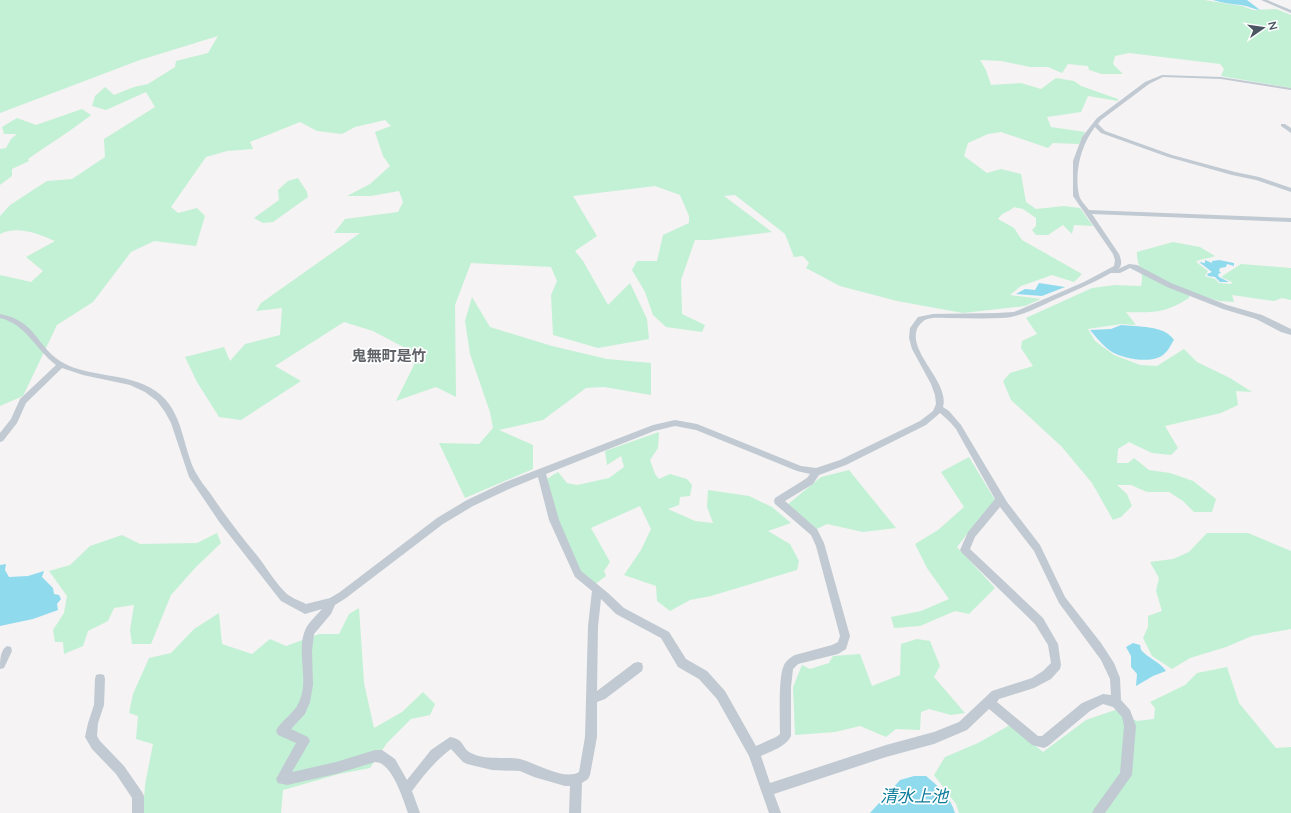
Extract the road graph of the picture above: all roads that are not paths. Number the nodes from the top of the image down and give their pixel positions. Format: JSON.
{"nodes":[{"id":1,"x":1262,"y":0,"type":"edge"},
{"id":2,"x":1291,"y":12,"type":"edge"},
{"id":3,"x":1291,"y":89,"type":"edge"},
{"id":4,"x":1095,"y":124,"type":"junction"},
{"id":5,"x":1283,"y":125,"type":"dead end"},
{"id":6,"x":1291,"y":131,"type":"edge"},
{"id":7,"x":1291,"y":190,"type":"edge"},
{"id":8,"x":1087,"y":212,"type":"junction"},
{"id":9,"x":1291,"y":220,"type":"edge"},
{"id":10,"x":1110,"y":271,"type":"junction"},
{"id":11,"x":0,"y":316,"type":"edge"},
{"id":12,"x":1291,"y":332,"type":"edge"},
{"id":13,"x":61,"y":365,"type":"junction"},
{"id":14,"x":939,"y":409,"type":"junction"},
{"id":15,"x":0,"y":439,"type":"edge"},
{"id":16,"x":816,"y":472,"type":"junction"},
{"id":17,"x":540,"y":473,"type":"junction"},
{"id":18,"x":1000,"y":500,"type":"junction"},
{"id":19,"x":597,"y":590,"type":"junction"},
{"id":20,"x":332,"y":602,"type":"junction"},
{"id":21,"x":7,"y":651,"type":"dead end"},
{"id":22,"x":0,"y":664,"type":"edge"},
{"id":23,"x":638,"y":667,"type":"dead end"},
{"id":24,"x":100,"y":679,"type":"dead end"},
{"id":25,"x":591,"y":698,"type":"junction"},
{"id":26,"x":989,"y":702,"type":"junction"},
{"id":27,"x":1116,"y":702,"type":"junction"},
{"id":28,"x":754,"y":753,"type":"junction"},
{"id":29,"x":576,"y":780,"type":"junction"},
{"id":30,"x":406,"y":790,"type":"junction"},
{"id":31,"x":767,"y":790,"type":"junction"},
{"id":32,"x":138,"y":813,"type":"edge"},
{"id":33,"x":414,"y":813,"type":"edge"},
{"id":34,"x":575,"y":813,"type":"edge"},
{"id":35,"x":775,"y":813,"type":"edge"},
{"id":36,"x":1098,"y":813,"type":"edge"}],
"edges":[{"from":1,"to":2,"type":"street"},
{"from":3,"to":4,"type":"street"},
{"from":4,"to":7,"type":"street"},
{"from":4,"to":8,"type":"street"},
{"from":5,"to":6,"type":"street"},
{"from":8,"to":9,"type":"street"},
{"from":8,"to":10,"type":"street"},
{"from":10,"to":12,"type":"street"},
{"from":10,"to":14,"type":"street"},
{"from":11,"to":13,"type":"street"},
{"from":13,"to":15,"type":"street"},
{"from":13,"to":20,"type":"street"},
{"from":14,"to":16,"type":"street"},
{"from":14,"to":18,"type":"street"},
{"from":16,"to":17,"type":"street"},
{"from":16,"to":28,"type":"street"},
{"from":17,"to":19,"type":"street"},
{"from":17,"to":20,"type":"street"},
{"from":18,"to":26,"type":"street"},
{"from":18,"to":27,"type":"street"},
{"from":19,"to":25,"type":"street"},
{"from":19,"to":28,"type":"street"},
{"from":20,"to":30,"type":"street"},
{"from":21,"to":22,"type":"street"},
{"from":23,"to":25,"type":"street"},
{"from":24,"to":32,"type":"street"},
{"from":25,"to":29,"type":"street"},
{"from":26,"to":27,"type":"street"},
{"from":26,"to":31,"type":"street"},
{"from":27,"to":36,"type":"street"},
{"from":28,"to":31,"type":"street"},
{"from":29,"to":30,"type":"street"},
{"from":29,"to":34,"type":"street"},
{"from":30,"to":33,"type":"street"},
{"from":31,"to":35,"type":"street"}]}
